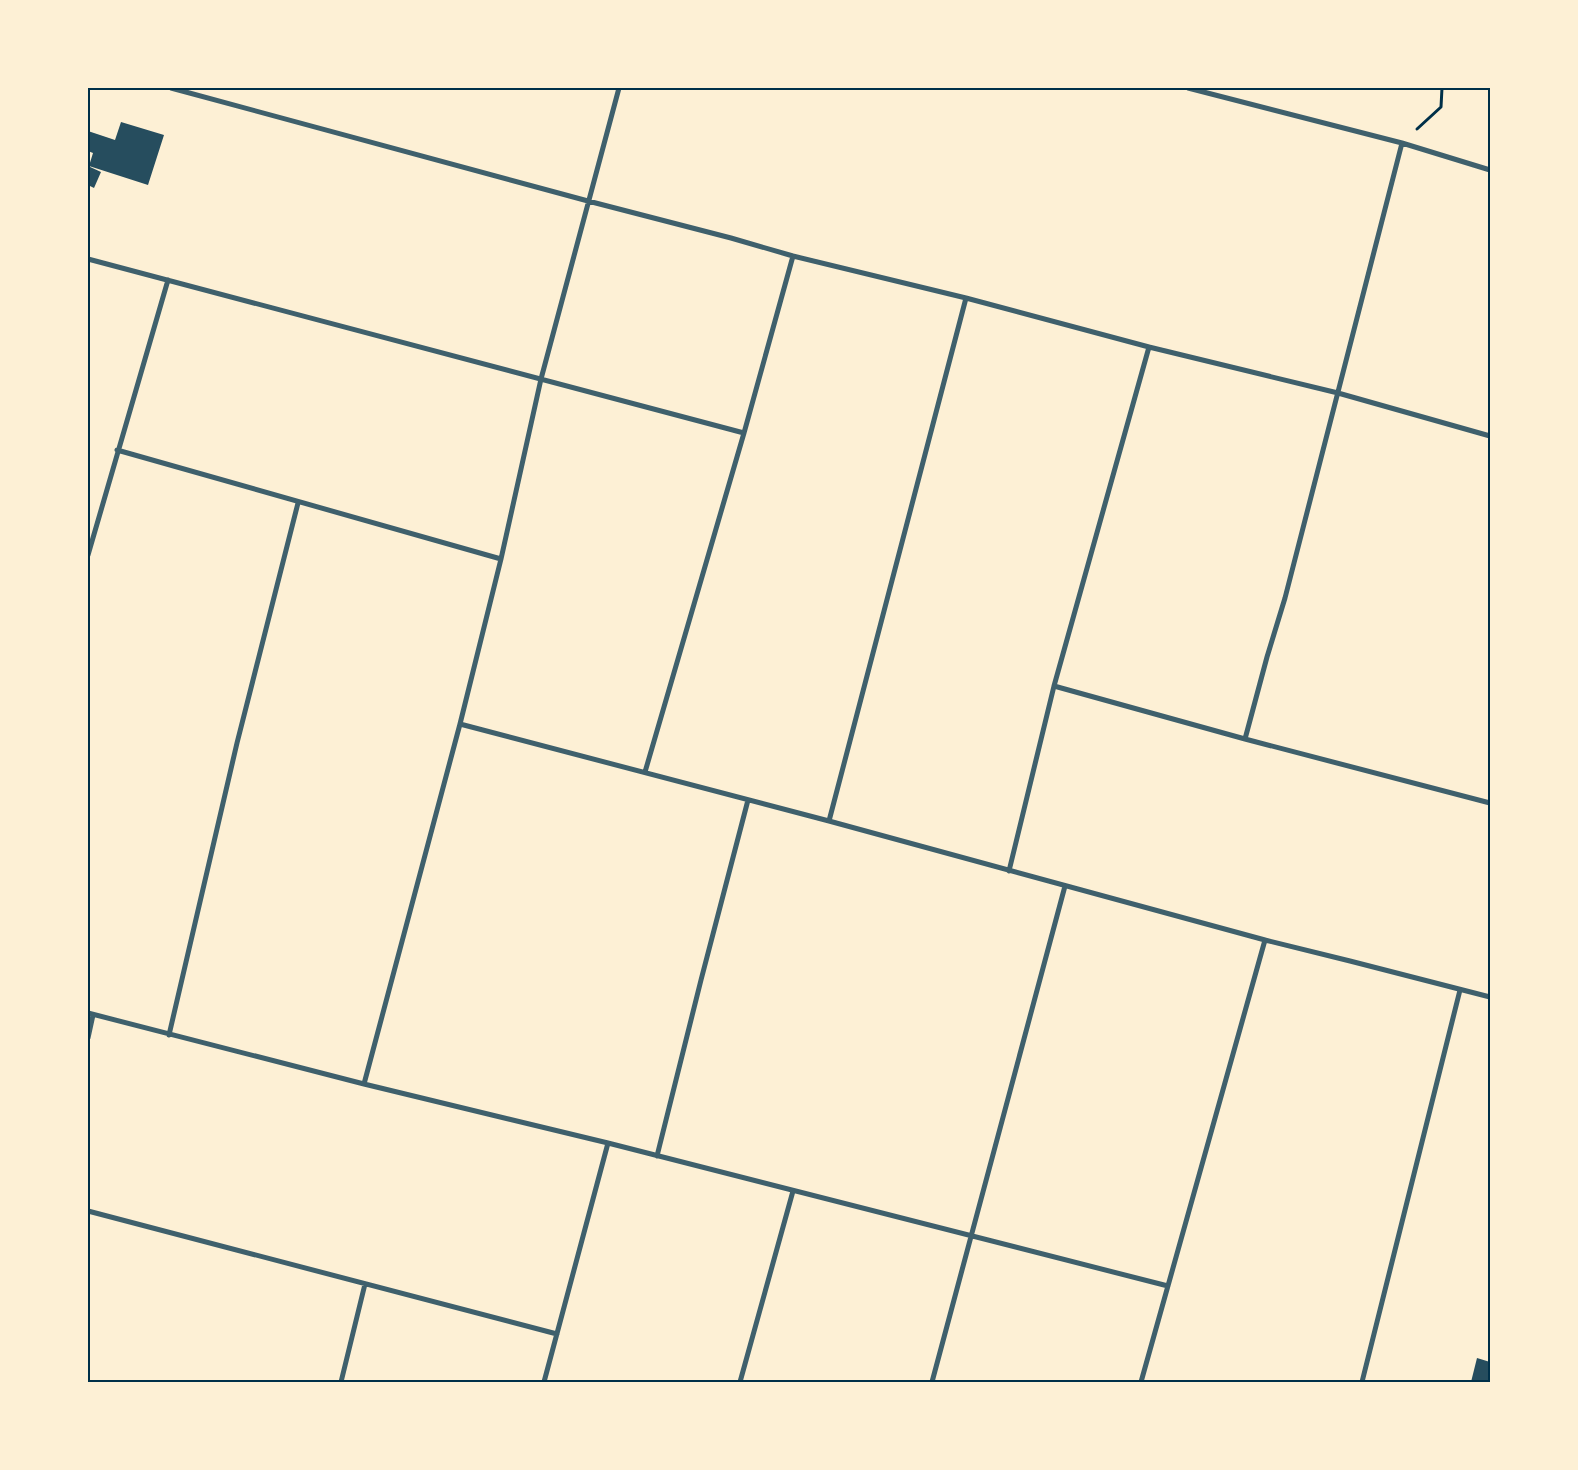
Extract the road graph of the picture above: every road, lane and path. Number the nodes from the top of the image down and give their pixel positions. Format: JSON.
{"nodes":[{"id":1,"x":171,"y":88,"type":"edge"},
{"id":2,"x":619,"y":88,"type":"edge"},
{"id":3,"x":1188,"y":88,"type":"edge"},
{"id":4,"x":1442,"y":88,"type":"edge"},
{"id":5,"x":1402,"y":143,"type":"junction"},
{"id":6,"x":1490,"y":170,"type":"edge"},
{"id":7,"x":588,"y":201,"type":"junction"},
{"id":8,"x":793,"y":256,"type":"junction"},
{"id":9,"x":88,"y":259,"type":"edge"},
{"id":10,"x":168,"y":280,"type":"junction"},
{"id":11,"x":966,"y":298,"type":"junction"},
{"id":12,"x":1148,"y":347,"type":"junction"},
{"id":13,"x":541,"y":379,"type":"junction"},
{"id":14,"x":1338,"y":393,"type":"junction"},
{"id":15,"x":744,"y":434,"type":"junction"},
{"id":16,"x":1490,"y":436,"type":"edge"},
{"id":17,"x":117,"y":450,"type":"junction"},
{"id":18,"x":298,"y":503,"type":"junction"},
{"id":19,"x":88,"y":555,"type":"edge"},
{"id":20,"x":501,"y":559,"type":"junction"},
{"id":21,"x":1054,"y":686,"type":"junction"},
{"id":22,"x":460,"y":724,"type":"junction"},
{"id":23,"x":1245,"y":739,"type":"junction"},
{"id":24,"x":645,"y":772,"type":"junction"},
{"id":25,"x":748,"y":800,"type":"junction"},
{"id":26,"x":1490,"y":802,"type":"edge"},
{"id":27,"x":829,"y":821,"type":"junction"},
{"id":28,"x":1008,"y":871,"type":"junction"},
{"id":29,"x":1066,"y":886,"type":"junction"},
{"id":30,"x":1265,"y":940,"type":"junction"},
{"id":31,"x":1460,"y":990,"type":"junction"},
{"id":32,"x":1490,"y":998,"type":"edge"},
{"id":33,"x":90,"y":1014,"type":"edge"},
{"id":34,"x":169,"y":1035,"type":"junction"},
{"id":35,"x":88,"y":1038,"type":"edge"},
{"id":36,"x":364,"y":1084,"type":"junction"},
{"id":37,"x":608,"y":1144,"type":"junction"},
{"id":38,"x":657,"y":1156,"type":"junction"},
{"id":39,"x":794,"y":1192,"type":"junction"},
{"id":40,"x":88,"y":1212,"type":"edge"},
{"id":41,"x":972,"y":1236,"type":"junction"},
{"id":42,"x":366,"y":1284,"type":"junction"},
{"id":43,"x":1168,"y":1286,"type":"junction"},
{"id":44,"x":557,"y":1334,"type":"junction"},
{"id":45,"x":341,"y":1382,"type":"edge"},
{"id":46,"x":544,"y":1382,"type":"edge"},
{"id":47,"x":740,"y":1382,"type":"edge"},
{"id":48,"x":932,"y":1382,"type":"edge"},
{"id":49,"x":1141,"y":1382,"type":"edge"},
{"id":50,"x":1362,"y":1382,"type":"edge"}],
"edges":[{"from":1,"to":7,"type":"street"},
{"from":2,"to":7,"type":"street"},
{"from":3,"to":5,"type":"street"},
{"from":4,"to":5,"type":"path"},
{"from":5,"to":6,"type":"street"},
{"from":5,"to":14,"type":"street"},
{"from":7,"to":8,"type":"street"},
{"from":7,"to":13,"type":"street"},
{"from":8,"to":11,"type":"street"},
{"from":8,"to":15,"type":"street"},
{"from":9,"to":10,"type":"street"},
{"from":10,"to":13,"type":"street"},
{"from":10,"to":17,"type":"street"},
{"from":11,"to":12,"type":"street"},
{"from":11,"to":27,"type":"street"},
{"from":12,"to":14,"type":"street"},
{"from":12,"to":21,"type":"street"},
{"from":13,"to":15,"type":"street"},
{"from":13,"to":20,"type":"street"},
{"from":14,"to":16,"type":"street"},
{"from":14,"to":23,"type":"street"},
{"from":15,"to":24,"type":"street"},
{"from":17,"to":18,"type":"street"},
{"from":17,"to":19,"type":"street"},
{"from":18,"to":20,"type":"street"},
{"from":18,"to":34,"type":"street"},
{"from":20,"to":22,"type":"street"},
{"from":21,"to":23,"type":"street"},
{"from":21,"to":28,"type":"street"},
{"from":22,"to":24,"type":"street"},
{"from":22,"to":36,"type":"street"},
{"from":23,"to":26,"type":"street"},
{"from":24,"to":25,"type":"street"},
{"from":25,"to":27,"type":"street"},
{"from":25,"to":38,"type":"street"},
{"from":27,"to":28,"type":"street"},
{"from":28,"to":29,"type":"street"},
{"from":29,"to":30,"type":"street"},
{"from":29,"to":41,"type":"street"},
{"from":30,"to":31,"type":"street"},
{"from":30,"to":43,"type":"street"},
{"from":31,"to":32,"type":"street"},
{"from":31,"to":50,"type":"street"},
{"from":33,"to":34,"type":"street"},
{"from":33,"to":35,"type":"street"},
{"from":34,"to":36,"type":"street"},
{"from":36,"to":37,"type":"street"},
{"from":37,"to":38,"type":"street"},
{"from":37,"to":44,"type":"street"},
{"from":38,"to":39,"type":"street"},
{"from":39,"to":41,"type":"street"},
{"from":39,"to":47,"type":"street"},
{"from":40,"to":42,"type":"street"},
{"from":41,"to":43,"type":"street"},
{"from":41,"to":48,"type":"street"},
{"from":42,"to":44,"type":"street"},
{"from":42,"to":45,"type":"street"},
{"from":43,"to":49,"type":"street"},
{"from":44,"to":46,"type":"street"}]}
